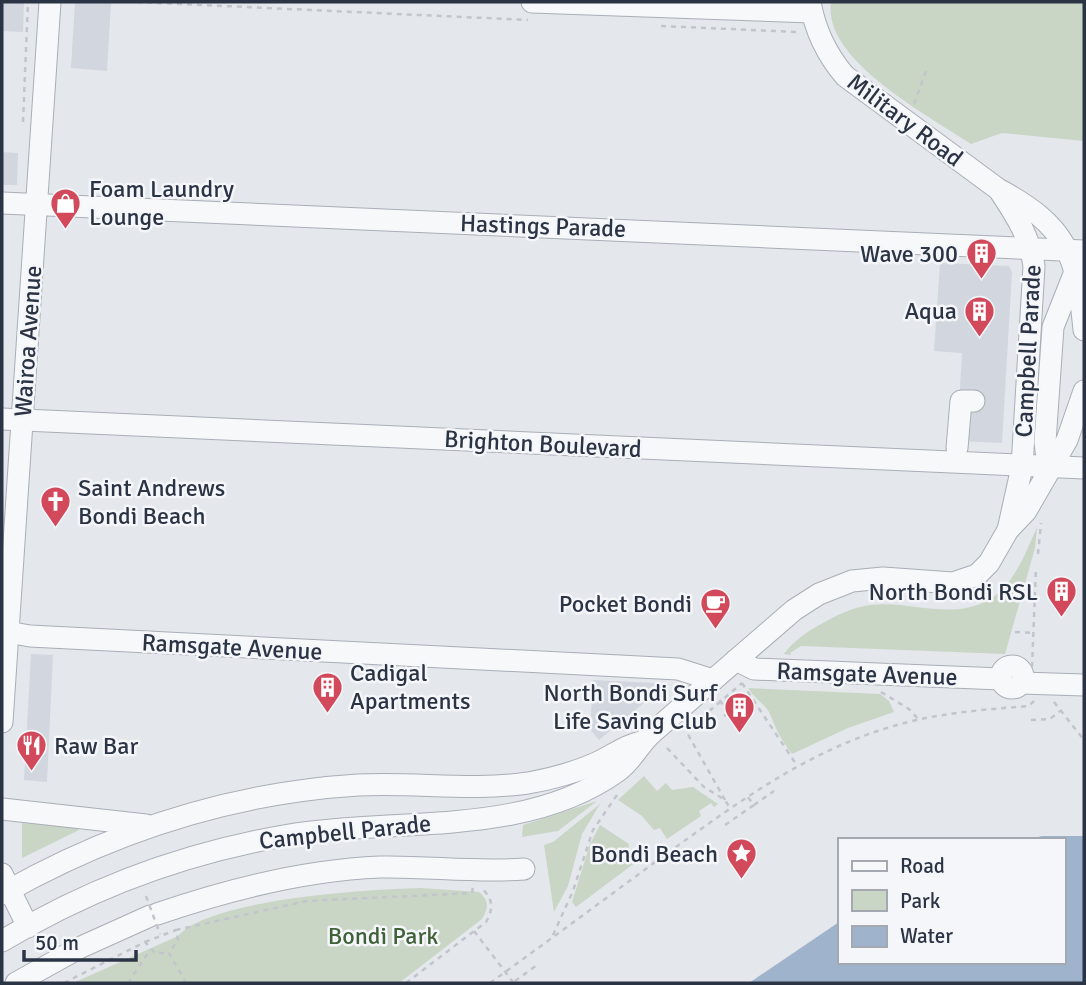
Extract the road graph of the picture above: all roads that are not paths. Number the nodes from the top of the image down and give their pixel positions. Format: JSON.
{"nodes":[{"id":1,"x":50,"y":2,"type":"edge"},
{"id":2,"x":811,"y":7,"type":"edge"},
{"id":3,"x":532,"y":11,"type":"edge"},
{"id":4,"x":998,"y":189,"type":"junction"},
{"id":5,"x":2,"y":203,"type":"edge"},
{"id":6,"x":37,"y":204,"type":"junction"},
{"id":7,"x":1031,"y":247,"type":"junction"},
{"id":8,"x":1077,"y":256,"type":"edge"},
{"id":9,"x":1084,"y":330,"type":"edge"},
{"id":10,"x":1084,"y":391,"type":"edge"},
{"id":11,"x":974,"y":401,"type":"dead end"},
{"id":12,"x":12,"y":419,"type":"edge"},
{"id":13,"x":1045,"y":442,"type":"junction"},
{"id":14,"x":957,"y":448,"type":"dead end"},
{"id":15,"x":1022,"y":467,"type":"junction"},
{"id":16,"x":1048,"y":468,"type":"junction"},
{"id":17,"x":1084,"y":468,"type":"edge"},
{"id":18,"x":1007,"y":530,"type":"junction"},
{"id":19,"x":6,"y":631,"type":"edge"},
{"id":20,"x":736,"y":660,"type":"junction"},
{"id":21,"x":713,"y":680,"type":"junction"},
{"id":22,"x":1084,"y":685,"type":"edge"},
{"id":23,"x":2,"y":722,"type":"edge"},
{"id":24,"x":641,"y":742,"type":"junction"},
{"id":25,"x":2,"y":809,"type":"edge"},
{"id":26,"x":152,"y":826,"type":"junction"},
{"id":27,"x":524,"y":869,"type":"dead end"},
{"id":28,"x":4,"y":886,"type":"edge"},
{"id":29,"x":11,"y":931,"type":"edge"},
{"id":30,"x":16,"y":983,"type":"edge"}],
"edges":[{"from":1,"to":6,"type":"street","name":"Wairoa Avenue"},
{"from":2,"to":3,"type":"street"},
{"from":2,"to":4,"type":"street","name":"Military Road"},
{"from":4,"to":7,"type":"street","name":"Campbell Parade"},
{"from":4,"to":8,"type":"street","name":"Campbell Parade"},
{"from":5,"to":6,"type":"street","name":"Hastings Parade"},
{"from":6,"to":7,"type":"street","name":"Hastings Parade"},
{"from":6,"to":12,"type":"street","name":"Wairoa Avenue"},
{"from":7,"to":8,"type":"street","name":"Hastings Parade"},
{"from":7,"to":15,"type":"street","name":"Campbell Parade"},
{"from":8,"to":9,"type":"street","name":"Campbell Parade"},
{"from":8,"to":13,"type":"street"},
{"from":10,"to":16,"type":"street","name":"Campbell Parade"},
{"from":11,"to":14,"type":"street"},
{"from":12,"to":15,"type":"street","name":"Brighton Boulevard"},
{"from":12,"to":19,"type":"street","name":"Wairoa Avenue"},
{"from":13,"to":15,"type":"street"},
{"from":13,"to":16,"type":"street"},
{"from":15,"to":16,"type":"street","name":"Brighton Boulevard"},
{"from":15,"to":18,"type":"street","name":"Campbell Parade"},
{"from":16,"to":17,"type":"street","name":"Brighton Boulevard"},
{"from":16,"to":18,"type":"street","name":"Campbell Parade"},
{"from":18,"to":20,"type":"street","name":"Campbell Parade"},
{"from":19,"to":21,"type":"street","name":"Ramsgate Avenue"},
{"from":19,"to":23,"type":"street","name":"Wairoa Avenue"},
{"from":20,"to":21,"type":"street","name":"Campbell Parade"},
{"from":20,"to":22,"type":"street","name":"Ramsgate Avenue"},
{"from":21,"to":24,"type":"street","name":"Campbell Parade"},
{"from":24,"to":26,"type":"street","name":"Campbell Parade"},
{"from":24,"to":29,"type":"street","name":"Campbell Parade"},
{"from":25,"to":26,"type":"street"},
{"from":26,"to":28,"type":"street","name":"Campbell Parade"},
{"from":27,"to":30,"type":"street"},
{"from":28,"to":29,"type":"street"}]}
